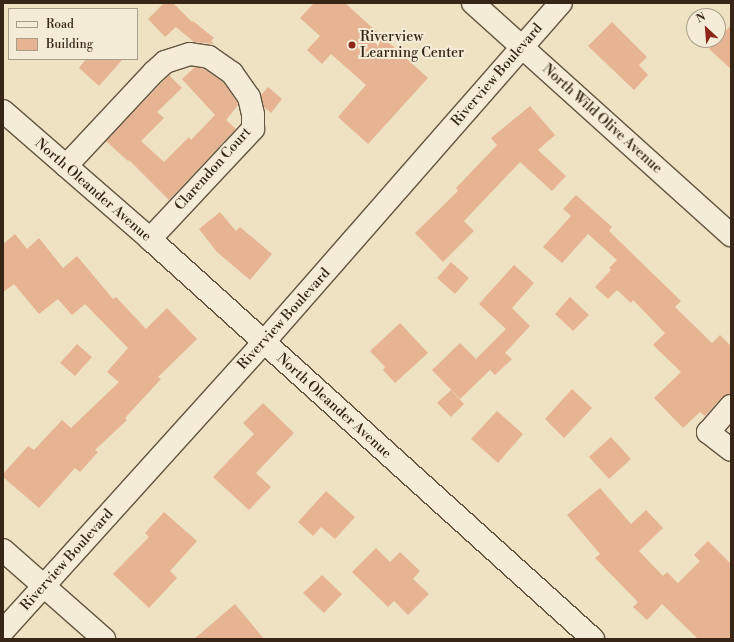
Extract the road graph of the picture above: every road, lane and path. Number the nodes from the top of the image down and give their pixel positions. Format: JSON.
{"nodes":[{"id":1,"x":473,"y":3,"type":"edge"},
{"id":2,"x":561,"y":3,"type":"edge"},
{"id":3,"x":521,"y":48,"type":"junction"},
{"id":4,"x":3,"y":111,"type":"edge"},
{"id":5,"x":66,"y":166,"type":"junction"},
{"id":6,"x":731,"y":234,"type":"edge"},
{"id":7,"x":150,"y":239,"type":"junction"},
{"id":8,"x":263,"y":343,"type":"junction"},
{"id":9,"x":731,"y":406,"type":"edge"},
{"id":10,"x":731,"y":450,"type":"edge"},
{"id":11,"x":3,"y":550,"type":"edge"},
{"id":12,"x":44,"y":586,"type":"junction"},
{"id":13,"x":3,"y":631,"type":"edge"},
{"id":14,"x":104,"y":639,"type":"edge"},
{"id":15,"x":593,"y":639,"type":"edge"}],
"edges":[{"from":1,"to":3,"type":"street","name":"North Wild Olive Avenue"},
{"from":2,"to":3,"type":"street","name":"Riverview Boulevard"},
{"from":3,"to":6,"type":"street","name":"North Wild Olive Avenue"},
{"from":3,"to":8,"type":"street","name":"Riverview Boulevard"},
{"from":4,"to":5,"type":"street","name":"North Oleander Avenue"},
{"from":5,"to":7,"type":"street","name":"North Oleander Avenue"},
{"from":5,"to":7,"type":"street","name":"Clarendon Court"},
{"from":7,"to":8,"type":"street","name":"North Oleander Avenue"},
{"from":8,"to":12,"type":"street","name":"Riverview Boulevard"},
{"from":8,"to":15,"type":"street","name":"North Oleander Avenue"},
{"from":9,"to":10,"type":"street"},
{"from":11,"to":12,"type":"street"},
{"from":12,"to":13,"type":"street","name":"Riverview Boulevard"},
{"from":12,"to":14,"type":"street"}]}
